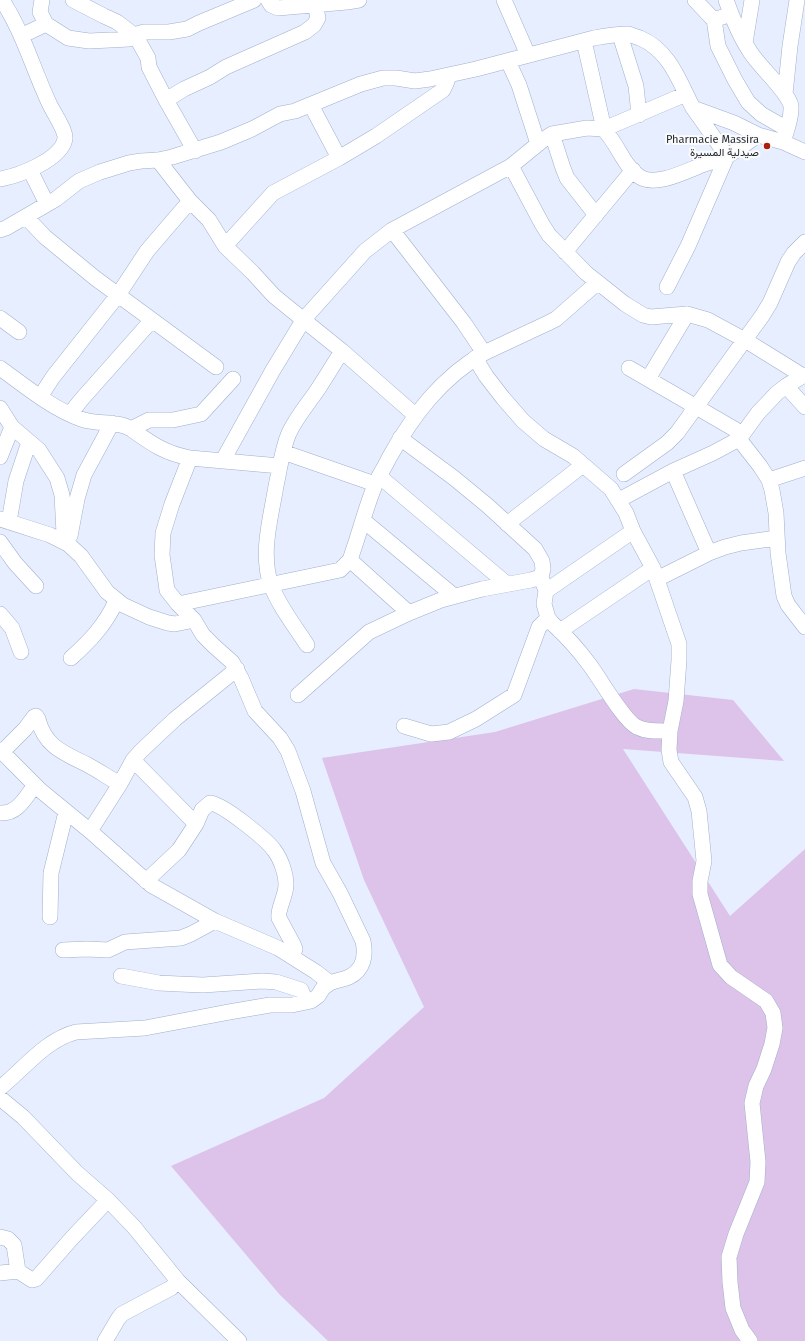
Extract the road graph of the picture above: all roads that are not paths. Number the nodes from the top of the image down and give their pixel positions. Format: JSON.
{"nodes":[{"id":1,"x":4,"y":0,"type":"edge"},
{"id":2,"x":42,"y":0,"type":"edge"},
{"id":3,"x":73,"y":0,"type":"edge"},
{"id":4,"x":254,"y":0,"type":"edge"},
{"id":5,"x":268,"y":0,"type":"edge"},
{"id":6,"x":359,"y":0,"type":"edge"},
{"id":7,"x":504,"y":0,"type":"edge"},
{"id":8,"x":695,"y":0,"type":"edge"},
{"id":9,"x":726,"y":0,"type":"edge"},
{"id":10,"x":752,"y":0,"type":"edge"},
{"id":11,"x":797,"y":0,"type":"edge"},
{"id":12,"x":315,"y":4,"type":"junction"},
{"id":13,"x":731,"y":14,"type":"junction"},
{"id":14,"x":714,"y":19,"type":"junction"},
{"id":15,"x":46,"y":24,"type":"junction"},
{"id":16,"x":134,"y":35,"type":"junction"},
{"id":17,"x":620,"y":35,"type":"junction"},
{"id":18,"x":21,"y":36,"type":"junction"},
{"id":19,"x":584,"y":41,"type":"junction"},
{"id":20,"x":745,"y":43,"type":"junction"},
{"id":21,"x":528,"y":55,"type":"junction"},
{"id":22,"x":508,"y":61,"type":"junction"},
{"id":23,"x":449,"y":75,"type":"junction"},
{"id":24,"x":686,"y":94,"type":"junction"},
{"id":25,"x":786,"y":94,"type":"junction"},
{"id":26,"x":166,"y":100,"type":"junction"},
{"id":27,"x":311,"y":105,"type":"junction"},
{"id":28,"x":693,"y":108,"type":"junction"},
{"id":29,"x":639,"y":115,"type":"junction"},
{"id":30,"x":604,"y":129,"type":"junction"},
{"id":31,"x":552,"y":134,"type":"junction"},
{"id":32,"x":758,"y":135,"type":"junction"},
{"id":33,"x":785,"y":136,"type":"junction"},
{"id":34,"x":538,"y":144,"type":"junction"},
{"id":35,"x":196,"y":151,"type":"junction"},
{"id":36,"x":805,"y":152,"type":"edge"},
{"id":37,"x":727,"y":156,"type":"junction"},
{"id":38,"x":338,"y":158,"type":"junction"},
{"id":39,"x":158,"y":160,"type":"junction"},
{"id":40,"x":511,"y":166,"type":"junction"},
{"id":41,"x":30,"y":170,"type":"junction"},
{"id":42,"x":633,"y":170,"type":"junction"},
{"id":43,"x":0,"y":179,"type":"edge"},
{"id":44,"x":190,"y":201,"type":"junction"},
{"id":45,"x":47,"y":204,"type":"junction"},
{"id":46,"x":596,"y":215,"type":"junction"},
{"id":47,"x":26,"y":217,"type":"junction"},
{"id":48,"x":0,"y":230,"type":"edge"},
{"id":49,"x":392,"y":230,"type":"junction"},
{"id":50,"x":805,"y":242,"type":"edge"},
{"id":51,"x":224,"y":246,"type":"junction"},
{"id":52,"x":565,"y":252,"type":"junction"},
{"id":53,"x":597,"y":283,"type":"junction"},
{"id":54,"x":667,"y":286,"type":"dead end"},
{"id":55,"x":118,"y":295,"type":"junction"},
{"id":56,"x":687,"y":314,"type":"junction"},
{"id":57,"x":0,"y":318,"type":"edge"},
{"id":58,"x":304,"y":319,"type":"junction"},
{"id":59,"x":152,"y":320,"type":"junction"},
{"id":60,"x":19,"y":332,"type":"dead end"},
{"id":61,"x":745,"y":340,"type":"junction"},
{"id":62,"x":342,"y":351,"type":"junction"},
{"id":63,"x":479,"y":355,"type":"junction"},
{"id":64,"x":216,"y":367,"type":"dead end"},
{"id":65,"x":629,"y":368,"type":"dead end"},
{"id":66,"x":1,"y":371,"type":"edge"},
{"id":67,"x":804,"y":376,"type":"edge"},
{"id":68,"x":233,"y":379,"type":"dead end"},
{"id":69,"x":648,"y":379,"type":"junction"},
{"id":70,"x":786,"y":386,"type":"junction"},
{"id":71,"x":40,"y":397,"type":"junction"},
{"id":72,"x":696,"y":407,"type":"junction"},
{"id":73,"x":805,"y":407,"type":"edge"},
{"id":74,"x":0,"y":408,"type":"edge"},
{"id":75,"x":70,"y":414,"type":"junction"},
{"id":76,"x":415,"y":415,"type":"junction"},
{"id":77,"x":112,"y":424,"type":"junction"},
{"id":78,"x":12,"y":426,"type":"junction"},
{"id":79,"x":131,"y":429,"type":"junction"},
{"id":80,"x":400,"y":438,"type":"junction"},
{"id":81,"x":739,"y":439,"type":"junction"},
{"id":82,"x":29,"y":442,"type":"junction"},
{"id":83,"x":0,"y":457,"type":"edge"},
{"id":84,"x":190,"y":458,"type":"junction"},
{"id":85,"x":282,"y":459,"type":"junction"},
{"id":86,"x":224,"y":460,"type":"junction"},
{"id":87,"x":583,"y":465,"type":"junction"},
{"id":88,"x":805,"y":468,"type":"edge"},
{"id":89,"x":673,"y":470,"type":"junction"},
{"id":90,"x":624,"y":474,"type":"dead end"},
{"id":91,"x":377,"y":480,"type":"junction"},
{"id":92,"x":769,"y":480,"type":"junction"},
{"id":93,"x":619,"y":500,"type":"junction"},
{"id":94,"x":4,"y":521,"type":"edge"},
{"id":95,"x":364,"y":521,"type":"junction"},
{"id":96,"x":507,"y":524,"type":"junction"},
{"id":97,"x":633,"y":530,"type":"junction"},
{"id":98,"x":777,"y":538,"type":"junction"},
{"id":99,"x":0,"y":542,"type":"edge"},
{"id":100,"x":68,"y":544,"type":"junction"},
{"id":101,"x":710,"y":553,"type":"junction"},
{"id":102,"x":350,"y":560,"type":"junction"},
{"id":103,"x":655,"y":573,"type":"junction"},
{"id":104,"x":541,"y":577,"type":"junction"},
{"id":105,"x":507,"y":584,"type":"junction"},
{"id":106,"x":271,"y":585,"type":"junction"},
{"id":107,"x":36,"y":586,"type":"dead end"},
{"id":108,"x":546,"y":591,"type":"junction"},
{"id":109,"x":454,"y":596,"type":"junction"},
{"id":110,"x":116,"y":600,"type":"junction"},
{"id":111,"x":178,"y":604,"type":"junction"},
{"id":112,"x":409,"y":612,"type":"junction"},
{"id":113,"x":0,"y":614,"type":"edge"},
{"id":114,"x":548,"y":618,"type":"junction"},
{"id":115,"x":194,"y":620,"type":"junction"},
{"id":116,"x":805,"y":627,"type":"edge"},
{"id":117,"x":560,"y":631,"type":"junction"},
{"id":118,"x":307,"y":645,"type":"dead end"},
{"id":119,"x":21,"y":652,"type":"dead end"},
{"id":120,"x":71,"y":658,"type":"dead end"},
{"id":121,"x":237,"y":670,"type":"junction"},
{"id":122,"x":298,"y":695,"type":"dead end"},
{"id":123,"x":404,"y":726,"type":"dead end"},
{"id":124,"x":670,"y":731,"type":"junction"},
{"id":125,"x":1,"y":751,"type":"edge"},
{"id":126,"x":134,"y":760,"type":"junction"},
{"id":127,"x":120,"y":784,"type":"junction"},
{"id":128,"x":35,"y":785,"type":"junction"},
{"id":129,"x":66,"y":812,"type":"junction"},
{"id":130,"x":0,"y":813,"type":"edge"},
{"id":131,"x":196,"y":824,"type":"junction"},
{"id":132,"x":90,"y":831,"type":"junction"},
{"id":133,"x":146,"y":881,"type":"junction"},
{"id":134,"x":50,"y":917,"type":"dead end"},
{"id":135,"x":215,"y":921,"type":"junction"},
{"id":136,"x":63,"y":950,"type":"dead end"},
{"id":137,"x":292,"y":956,"type":"junction"},
{"id":138,"x":121,"y":976,"type":"dead end"},
{"id":139,"x":330,"y":983,"type":"junction"},
{"id":140,"x":306,"y":1002,"type":"junction"},
{"id":141,"x":0,"y":1088,"type":"edge"},
{"id":142,"x":0,"y":1098,"type":"edge"},
{"id":143,"x":108,"y":1200,"type":"junction"},
{"id":144,"x":0,"y":1237,"type":"edge"},
{"id":145,"x":18,"y":1270,"type":"junction"},
{"id":146,"x":0,"y":1273,"type":"edge"},
{"id":147,"x":178,"y":1281,"type":"junction"},
{"id":148,"x":105,"y":1341,"type":"edge"},
{"id":149,"x":239,"y":1341,"type":"edge"},
{"id":150,"x":750,"y":1341,"type":"edge"}],
"edges":[{"from":1,"to":18,"type":"street"},
{"from":2,"to":15,"type":"street"},
{"from":3,"to":16,"type":"street"},
{"from":4,"to":16,"type":"street"},
{"from":5,"to":12,"type":"street"},
{"from":6,"to":12,"type":"street"},
{"from":7,"to":21,"type":"street"},
{"from":8,"to":14,"type":"street"},
{"from":9,"to":13,"type":"street"},
{"from":10,"to":20,"type":"street"},
{"from":11,"to":25,"type":"street"},
{"from":12,"to":26,"type":"street"},
{"from":13,"to":14,"type":"street"},
{"from":13,"to":20,"type":"street"},
{"from":14,"to":33,"type":"street"},
{"from":15,"to":16,"type":"street"},
{"from":15,"to":18,"type":"street"},
{"from":16,"to":26,"type":"street"},
{"from":17,"to":19,"type":"street"},
{"from":17,"to":24,"type":"street"},
{"from":17,"to":29,"type":"street"},
{"from":18,"to":41,"type":"street"},
{"from":19,"to":21,"type":"street"},
{"from":19,"to":30,"type":"street"},
{"from":20,"to":25,"type":"street"},
{"from":21,"to":22,"type":"street"},
{"from":22,"to":23,"type":"street"},
{"from":22,"to":34,"type":"street"},
{"from":23,"to":27,"type":"street"},
{"from":23,"to":38,"type":"street"},
{"from":24,"to":28,"type":"street"},
{"from":24,"to":29,"type":"street"},
{"from":25,"to":33,"type":"street"},
{"from":26,"to":35,"type":"street"},
{"from":27,"to":35,"type":"street"},
{"from":27,"to":38,"type":"street"},
{"from":28,"to":32,"type":"street"},
{"from":28,"to":37,"type":"street"},
{"from":29,"to":30,"type":"street"},
{"from":30,"to":31,"type":"street"},
{"from":30,"to":42,"type":"street"},
{"from":31,"to":34,"type":"street"},
{"from":31,"to":46,"type":"street"},
{"from":32,"to":33,"type":"street"},
{"from":32,"to":37,"type":"street"},
{"from":33,"to":36,"type":"street"},
{"from":34,"to":40,"type":"street"},
{"from":35,"to":39,"type":"street"},
{"from":37,"to":42,"type":"street"},
{"from":37,"to":54,"type":"street"},
{"from":38,"to":51,"type":"street"},
{"from":39,"to":44,"type":"street"},
{"from":39,"to":45,"type":"street"},
{"from":40,"to":49,"type":"street"},
{"from":40,"to":52,"type":"street"},
{"from":41,"to":43,"type":"street"},
{"from":41,"to":45,"type":"street"},
{"from":42,"to":46,"type":"street"},
{"from":44,"to":51,"type":"street"},
{"from":44,"to":55,"type":"street"},
{"from":45,"to":47,"type":"street"},
{"from":46,"to":52,"type":"street"},
{"from":47,"to":48,"type":"street"},
{"from":47,"to":55,"type":"street"},
{"from":49,"to":58,"type":"street"},
{"from":49,"to":63,"type":"street"},
{"from":50,"to":61,"type":"street"},
{"from":51,"to":58,"type":"street"},
{"from":52,"to":53,"type":"street"},
{"from":53,"to":56,"type":"street"},
{"from":53,"to":63,"type":"street"},
{"from":55,"to":59,"type":"street"},
{"from":55,"to":71,"type":"street"},
{"from":56,"to":61,"type":"street"},
{"from":56,"to":69,"type":"street"},
{"from":57,"to":60,"type":"street"},
{"from":58,"to":62,"type":"street"},
{"from":58,"to":86,"type":"street"},
{"from":59,"to":64,"type":"street"},
{"from":59,"to":75,"type":"street"},
{"from":61,"to":67,"type":"street"},
{"from":61,"to":72,"type":"street"},
{"from":62,"to":76,"type":"street"},
{"from":62,"to":85,"type":"street"},
{"from":63,"to":76,"type":"street"},
{"from":63,"to":87,"type":"street"},
{"from":65,"to":69,"type":"street"},
{"from":66,"to":71,"type":"street"},
{"from":67,"to":70,"type":"street"},
{"from":68,"to":79,"type":"street"},
{"from":69,"to":72,"type":"street"},
{"from":70,"to":73,"type":"street"},
{"from":70,"to":81,"type":"street"},
{"from":71,"to":75,"type":"street"},
{"from":72,"to":81,"type":"street"},
{"from":72,"to":90,"type":"street"},
{"from":74,"to":78,"type":"street"},
{"from":75,"to":77,"type":"street"},
{"from":76,"to":80,"type":"street"},
{"from":77,"to":79,"type":"street"},
{"from":77,"to":100,"type":"street"},
{"from":78,"to":82,"type":"street"},
{"from":78,"to":83,"type":"street"},
{"from":79,"to":84,"type":"street"},
{"from":80,"to":91,"type":"street"},
{"from":80,"to":96,"type":"street"},
{"from":81,"to":89,"type":"street"},
{"from":81,"to":92,"type":"street"},
{"from":82,"to":94,"type":"street"},
{"from":82,"to":100,"type":"street"},
{"from":84,"to":86,"type":"street"},
{"from":84,"to":111,"type":"street"},
{"from":85,"to":86,"type":"street"},
{"from":85,"to":91,"type":"street"},
{"from":85,"to":106,"type":"street"},
{"from":87,"to":93,"type":"street"},
{"from":87,"to":96,"type":"street"},
{"from":88,"to":92,"type":"street"},
{"from":89,"to":93,"type":"street"},
{"from":89,"to":101,"type":"street"},
{"from":91,"to":95,"type":"street"},
{"from":91,"to":105,"type":"street"},
{"from":92,"to":98,"type":"street"},
{"from":93,"to":97,"type":"street"},
{"from":94,"to":100,"type":"street"},
{"from":95,"to":102,"type":"street"},
{"from":95,"to":109,"type":"street"},
{"from":96,"to":104,"type":"street"},
{"from":97,"to":103,"type":"street"},
{"from":97,"to":108,"type":"street"},
{"from":98,"to":101,"type":"street"},
{"from":98,"to":116,"type":"street"},
{"from":99,"to":107,"type":"street"},
{"from":100,"to":110,"type":"street"},
{"from":101,"to":103,"type":"street"},
{"from":102,"to":106,"type":"street"},
{"from":102,"to":112,"type":"street"},
{"from":103,"to":117,"type":"street"},
{"from":103,"to":124,"type":"street"},
{"from":104,"to":105,"type":"street"},
{"from":104,"to":108,"type":"street"},
{"from":105,"to":109,"type":"street"},
{"from":106,"to":111,"type":"street"},
{"from":106,"to":118,"type":"street"},
{"from":108,"to":114,"type":"street"},
{"from":109,"to":112,"type":"street"},
{"from":110,"to":115,"type":"street"},
{"from":110,"to":120,"type":"street"},
{"from":111,"to":115,"type":"street"},
{"from":112,"to":122,"type":"street"},
{"from":113,"to":119,"type":"street"},
{"from":114,"to":117,"type":"street"},
{"from":114,"to":123,"type":"street"},
{"from":115,"to":121,"type":"street"},
{"from":117,"to":124,"type":"street"},
{"from":121,"to":126,"type":"street"},
{"from":121,"to":139,"type":"street"},
{"from":124,"to":150,"type":"street"},
{"from":125,"to":127,"type":"street"},
{"from":125,"to":128,"type":"street"},
{"from":126,"to":127,"type":"street"},
{"from":126,"to":131,"type":"street"},
{"from":127,"to":132,"type":"street"},
{"from":128,"to":129,"type":"street"},
{"from":128,"to":130,"type":"street"},
{"from":129,"to":132,"type":"street"},
{"from":129,"to":134,"type":"street"},
{"from":131,"to":133,"type":"street"},
{"from":131,"to":137,"type":"street"},
{"from":132,"to":133,"type":"street"},
{"from":133,"to":135,"type":"street"},
{"from":135,"to":136,"type":"street"},
{"from":135,"to":137,"type":"street"},
{"from":137,"to":139,"type":"street"},
{"from":138,"to":140,"type":"street"},
{"from":139,"to":140,"type":"street"},
{"from":140,"to":141,"type":"street"},
{"from":142,"to":143,"type":"street"},
{"from":143,"to":145,"type":"street"},
{"from":143,"to":147,"type":"street"},
{"from":144,"to":145,"type":"street"},
{"from":145,"to":146,"type":"street"},
{"from":147,"to":148,"type":"street"},
{"from":147,"to":149,"type":"street"}]}
